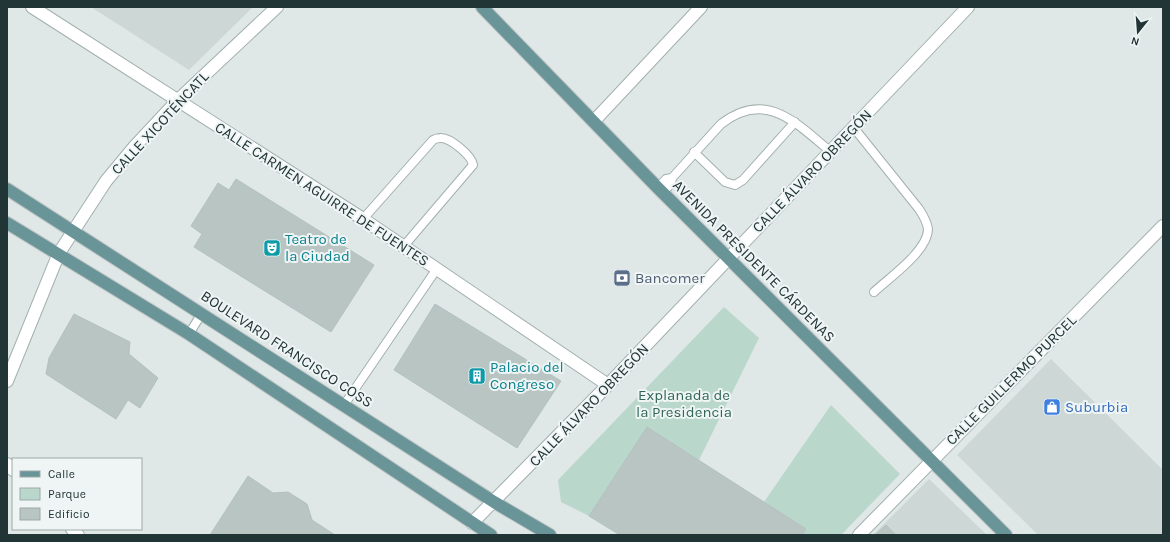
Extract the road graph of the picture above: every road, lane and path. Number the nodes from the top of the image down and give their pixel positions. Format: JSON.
{"nodes":[{"id":1,"x":32,"y":7,"type":"edge"},
{"id":2,"x":277,"y":7,"type":"edge"},
{"id":3,"x":482,"y":7,"type":"edge"},
{"id":4,"x":701,"y":7,"type":"edge"},
{"id":5,"x":968,"y":7,"type":"edge"},
{"id":6,"x":178,"y":100,"type":"junction"},
{"id":7,"x":594,"y":121,"type":"junction"},
{"id":8,"x":795,"y":122,"type":"junction"},
{"id":9,"x":854,"y":128,"type":"junction"},
{"id":10,"x":694,"y":152,"type":"junction"},
{"id":11,"x":830,"y":152,"type":"junction"},
{"id":12,"x":7,"y":189,"type":"edge"},
{"id":13,"x":661,"y":190,"type":"junction"},
{"id":14,"x":363,"y":220,"type":"junction"},
{"id":15,"x":7,"y":223,"type":"edge"},
{"id":16,"x":1163,"y":226,"type":"edge"},
{"id":17,"x":73,"y":230,"type":"junction"},
{"id":18,"x":403,"y":248,"type":"junction"},
{"id":19,"x":59,"y":253,"type":"junction"},
{"id":20,"x":729,"y":258,"type":"junction"},
{"id":21,"x":436,"y":270,"type":"junction"},
{"id":22,"x":874,"y":292,"type":"dead end"},
{"id":23,"x":202,"y":313,"type":"junction"},
{"id":24,"x":189,"y":334,"type":"junction"},
{"id":25,"x":7,"y":381,"type":"edge"},
{"id":26,"x":608,"y":385,"type":"junction"},
{"id":27,"x":344,"y":405,"type":"junction"},
{"id":28,"x":931,"y":461,"type":"junction"},
{"id":29,"x":494,"y":502,"type":"junction"},
{"id":30,"x":472,"y":523,"type":"junction"},
{"id":31,"x":491,"y":535,"type":"edge"},
{"id":32,"x":550,"y":535,"type":"edge"},
{"id":33,"x":859,"y":535,"type":"edge"},
{"id":34,"x":1006,"y":535,"type":"edge"}],
"edges":[{"from":1,"to":6,"type":"street","name":"CALLE CARMEN AGUIRRE DE FUENTES"},
{"from":2,"to":6,"type":"street","name":"CALLE XICOTÉNCATL"},
{"from":3,"to":7,"type":"main road","name":"AVENIDA PRESIDENTE CÁRDENAS"},
{"from":4,"to":7,"type":"street"},
{"from":5,"to":9,"type":"street","name":"CALLE ÁLVARO OBREGÓN"},
{"from":6,"to":14,"type":"street","name":"CALLE CARMEN AGUIRRE DE FUENTES"},
{"from":6,"to":17,"type":"street","name":"CALLE XICOTÉNCATL"},
{"from":7,"to":13,"type":"main road","name":"AVENIDA PRESIDENTE CÁRDENAS"},
{"from":8,"to":10,"type":"lane"},
{"from":8,"to":10,"type":"lane"},
{"from":8,"to":11,"type":"lane"},
{"from":9,"to":11,"type":"street","name":"CALLE ÁLVARO OBREGÓN"},
{"from":9,"to":22,"type":"lane"},
{"from":10,"to":13,"type":"lane"},
{"from":11,"to":20,"type":"street","name":"CALLE ÁLVARO OBREGÓN"},
{"from":12,"to":17,"type":"main road","name":"BOULEVARD FRANCISCO COSS"},
{"from":13,"to":20,"type":"main road","name":"AVENIDA PRESIDENTE CÁRDENAS"},
{"from":14,"to":18,"type":"street","name":"CALLE CARMEN AGUIRRE DE FUENTES"},
{"from":14,"to":18,"type":"lane"},
{"from":15,"to":19,"type":"main road"},
{"from":16,"to":28,"type":"street","name":"CALLE GUILLERMO PURCEL"},
{"from":17,"to":19,"type":"street","name":"CALLE XICOTÉNCATL"},
{"from":17,"to":23,"type":"main road","name":"BOULEVARD FRANCISCO COSS"},
{"from":18,"to":21,"type":"street","name":"CALLE CARMEN AGUIRRE DE FUENTES"},
{"from":19,"to":24,"type":"main road"},
{"from":19,"to":25,"type":"street","name":"CALLE XICOTÉNCATL"},
{"from":20,"to":26,"type":"street","name":"CALLE ÁLVARO OBREGÓN"},
{"from":20,"to":28,"type":"main road","name":"AVENIDA PRESIDENTE CÁRDENAS"},
{"from":21,"to":26,"type":"street","name":"CALLE CARMEN AGUIRRE DE FUENTES"},
{"from":21,"to":27,"type":"lane"},
{"from":23,"to":24,"type":"lane"},
{"from":23,"to":27,"type":"main road","name":"BOULEVARD FRANCISCO COSS"},
{"from":24,"to":30,"type":"main road"},
{"from":26,"to":29,"type":"street","name":"CALLE ÁLVARO OBREGÓN"},
{"from":27,"to":29,"type":"main road","name":"BOULEVARD FRANCISCO COSS"},
{"from":28,"to":33,"type":"street","name":"CALLE GUILLERMO PURCEL"},
{"from":28,"to":34,"type":"main road","name":"AVENIDA PRESIDENTE CÁRDENAS"},
{"from":29,"to":30,"type":"street","name":"CALLE ÁLVARO OBREGÓN"},
{"from":29,"to":32,"type":"main road","name":"BOULEVARD FRANCISCO COSS"},
{"from":30,"to":31,"type":"main road"}]}
